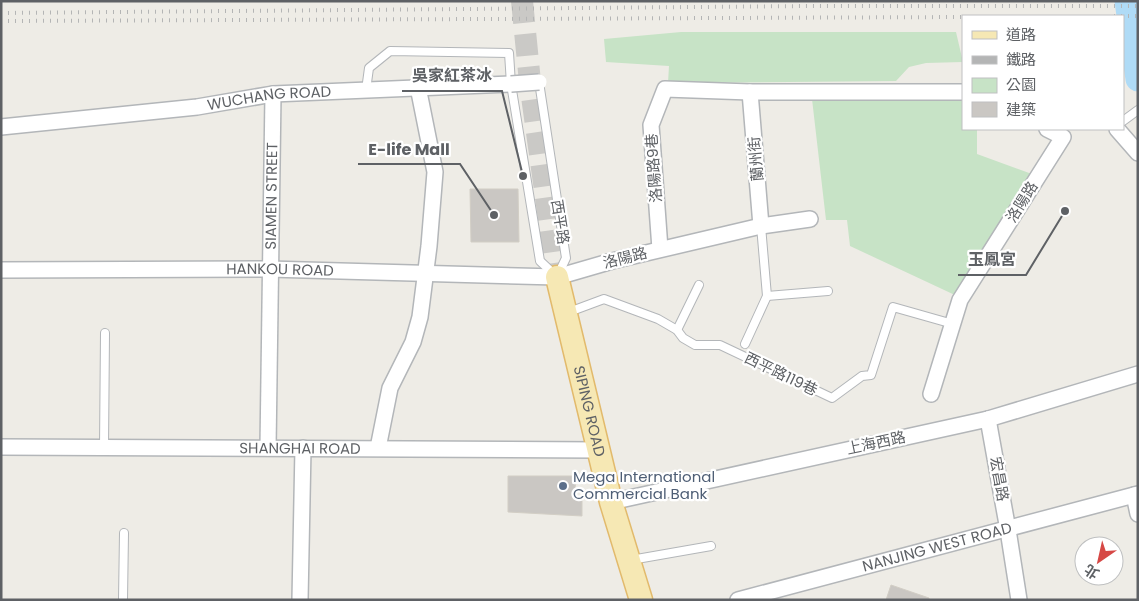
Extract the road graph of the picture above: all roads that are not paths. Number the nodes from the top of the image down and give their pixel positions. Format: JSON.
{"nodes":[{"id":1,"x":539,"y":82,"type":"joint"},
{"id":2,"x":511,"y":84,"type":"junction"},
{"id":3,"x":418,"y":88,"type":"junction"},
{"id":4,"x":366,"y":90,"type":"junction"},
{"id":5,"x":750,"y":92,"type":"junction"},
{"id":6,"x":962,"y":92,"type":"edge"},
{"id":7,"x":272,"y":94,"type":"junction"},
{"id":8,"x":1138,"y":110,"type":"edge"},
{"id":9,"x":1124,"y":120,"type":"edge"},
{"id":10,"x":1,"y":127,"type":"edge"},
{"id":11,"x":1049,"y":130,"type":"edge"},
{"id":12,"x":1118,"y":130,"type":"edge"},
{"id":13,"x":1138,"y":153,"type":"edge"},
{"id":14,"x":810,"y":219,"type":"dead end"},
{"id":15,"x":761,"y":226,"type":"junction"},
{"id":16,"x":660,"y":249,"type":"junction"},
{"id":17,"x":269,"y":269,"type":"junction"},
{"id":18,"x":1,"y":270,"type":"edge"},
{"id":19,"x":426,"y":274,"type":"junction"},
{"id":20,"x":557,"y":277,"type":"junction"},
{"id":21,"x":699,"y":285,"type":"dead end"},
{"id":22,"x":828,"y":291,"type":"dead end"},
{"id":23,"x":767,"y":296,"type":"junction"},
{"id":24,"x":566,"y":313,"type":"junction"},
{"id":25,"x":953,"y":324,"type":"junction"},
{"id":26,"x":677,"y":330,"type":"junction"},
{"id":27,"x":105,"y":333,"type":"dead end"},
{"id":28,"x":745,"y":344,"type":"dead end"},
{"id":29,"x":1138,"y":374,"type":"edge"},
{"id":30,"x":931,"y":394,"type":"dead end"},
{"id":31,"x":988,"y":419,"type":"junction"},
{"id":32,"x":104,"y":447,"type":"junction"},
{"id":33,"x":1,"y":448,"type":"edge"},
{"id":34,"x":268,"y":448,"type":"junction"},
{"id":35,"x":303,"y":448,"type":"junction"},
{"id":36,"x":378,"y":448,"type":"junction"},
{"id":37,"x":599,"y":450,"type":"junction"},
{"id":38,"x":1136,"y":495,"type":"edge"},
{"id":39,"x":611,"y":502,"type":"junction"},
{"id":40,"x":1138,"y":514,"type":"edge"},
{"id":41,"x":1008,"y":530,"type":"junction"},
{"id":42,"x":124,"y":533,"type":"dead end"},
{"id":43,"x":711,"y":546,"type":"dead end"},
{"id":44,"x":629,"y":561,"type":"junction"},
{"id":45,"x":123,"y":600,"type":"edge"},
{"id":46,"x":300,"y":600,"type":"edge"},
{"id":47,"x":641,"y":600,"type":"edge"},
{"id":48,"x":738,"y":600,"type":"edge"},
{"id":49,"x":1019,"y":600,"type":"edge"}],
"edges":[{"from":1,"to":2,"type":"street","name":"WUCHANG ROAD","bridge":true},
{"from":1,"to":20,"type":"lane","name":"西平路"},
{"from":2,"to":3,"type":"street","name":"WUCHANG ROAD"},
{"from":2,"to":4,"type":"lane","name":"西平路"},
{"from":2,"to":20,"type":"lane","name":"西平路"},
{"from":3,"to":4,"type":"street","name":"WUCHANG ROAD"},
{"from":3,"to":19,"type":"street"},
{"from":4,"to":7,"type":"street","name":"WUCHANG ROAD"},
{"from":5,"to":6,"type":"street"},
{"from":5,"to":15,"type":"street","name":"蘭州街"},
{"from":5,"to":16,"type":"street","name":"洛陽路9巷"},
{"from":7,"to":10,"type":"street","name":"WUCHANG ROAD"},
{"from":7,"to":17,"type":"street","name":"SIAMEN STREET"},
{"from":8,"to":9,"type":"lane"},
{"from":11,"to":25,"type":"street","name":"洛陽路"},
{"from":12,"to":13,"type":"street"},
{"from":14,"to":15,"type":"street","name":"洛陽路"},
{"from":15,"to":16,"type":"street","name":"洛陽路"},
{"from":15,"to":23,"type":"lane"},
{"from":16,"to":20,"type":"street","name":"洛陽路"},
{"from":17,"to":18,"type":"street","name":"HANKOU ROAD"},
{"from":17,"to":19,"type":"street","name":"HANKOU ROAD"},
{"from":17,"to":34,"type":"street","name":"SIAMEN STREET"},
{"from":19,"to":20,"type":"street","name":"HANKOU ROAD"},
{"from":19,"to":36,"type":"street"},
{"from":20,"to":24,"type":"main road","name":"SIPING ROAD"},
{"from":21,"to":26,"type":"lane"},
{"from":22,"to":23,"type":"lane"},
{"from":23,"to":28,"type":"lane"},
{"from":24,"to":26,"type":"lane","name":"西平路119巷"},
{"from":24,"to":37,"type":"main road","name":"SIPING ROAD"},
{"from":25,"to":26,"type":"lane","name":"西平路119巷"},
{"from":25,"to":30,"type":"street","name":"洛陽路"},
{"from":27,"to":32,"type":"lane"},
{"from":29,"to":31,"type":"street","name":"上海西路"},
{"from":31,"to":39,"type":"street","name":"上海西路"},
{"from":31,"to":41,"type":"street","name":"宏昌路"},
{"from":32,"to":33,"type":"street","name":"SHANGHAI ROAD"},
{"from":32,"to":34,"type":"street","name":"SHANGHAI ROAD"},
{"from":34,"to":35,"type":"street","name":"SHANGHAI ROAD"},
{"from":35,"to":36,"type":"street","name":"SHANGHAI ROAD"},
{"from":35,"to":46,"type":"street"},
{"from":36,"to":37,"type":"street","name":"SHANGHAI ROAD"},
{"from":37,"to":39,"type":"main road","name":"SIPING ROAD"},
{"from":38,"to":40,"type":"street"},
{"from":38,"to":41,"type":"street","name":"NANJING WEST ROAD"},
{"from":39,"to":44,"type":"main road","name":"SIPING ROAD"},
{"from":41,"to":48,"type":"street","name":"NANJING WEST ROAD"},
{"from":41,"to":49,"type":"street","name":"宏昌路"},
{"from":42,"to":45,"type":"lane"},
{"from":43,"to":44,"type":"lane"},
{"from":44,"to":47,"type":"main road","name":"SIPING ROAD"}]}
